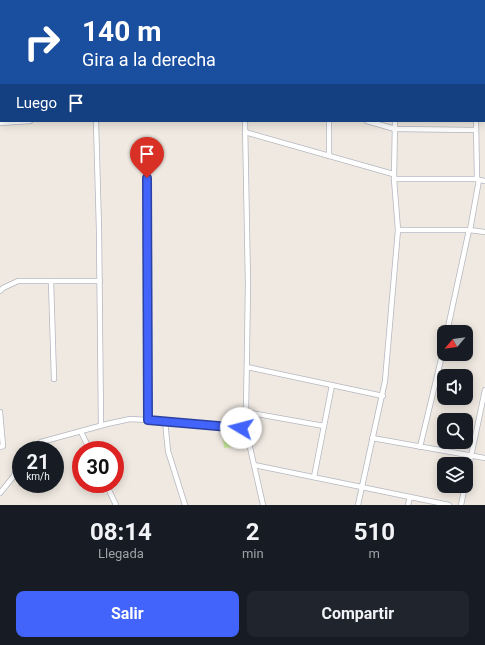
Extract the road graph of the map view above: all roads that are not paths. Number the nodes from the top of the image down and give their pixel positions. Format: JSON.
{"nodes":[{"id":1,"x":15,"y":122,"type":"edge"},
{"id":2,"x":96,"y":122,"type":"edge"},
{"id":3,"x":245,"y":122,"type":"edge"},
{"id":4,"x":329,"y":122,"type":"edge"},
{"id":5,"x":370,"y":122,"type":"edge"},
{"id":6,"x":395,"y":122,"type":"edge"},
{"id":7,"x":476,"y":122,"type":"edge"},
{"id":8,"x":0,"y":123,"type":"edge"},
{"id":9,"x":395,"y":129,"type":"junction"},
{"id":10,"x":476,"y":130,"type":"junction"},
{"id":11,"x":245,"y":132,"type":"junction"},
{"id":12,"x":329,"y":156,"type":"junction"},
{"id":13,"x":394,"y":177,"type":"junction"},
{"id":14,"x":147,"y":178,"type":"dead end"},
{"id":15,"x":478,"y":179,"type":"junction"},
{"id":16,"x":485,"y":181,"type":"edge"},
{"id":17,"x":398,"y":230,"type":"junction"},
{"id":18,"x":469,"y":230,"type":"junction"},
{"id":19,"x":485,"y":232,"type":"edge"},
{"id":20,"x":51,"y":281,"type":"junction"},
{"id":21,"x":100,"y":281,"type":"junction"},
{"id":22,"x":0,"y":291,"type":"edge"},
{"id":23,"x":449,"y":325,"type":"edge"},
{"id":24,"x":441,"y":361,"type":"edge"},
{"id":25,"x":247,"y":367,"type":"junction"},
{"id":26,"x":54,"y":379,"type":"dead end"},
{"id":27,"x":332,"y":385,"type":"junction"},
{"id":28,"x":485,"y":390,"type":"edge"},
{"id":29,"x":383,"y":396,"type":"junction"},
{"id":30,"x":0,"y":412,"type":"edge"},
{"id":31,"x":246,"y":412,"type":"junction"},
{"id":32,"x":148,"y":420,"type":"junction"},
{"id":33,"x":165,"y":421,"type":"junction"},
{"id":34,"x":102,"y":425,"type":"junction"},
{"id":35,"x":324,"y":426,"type":"junction"},
{"id":36,"x":81,"y":432,"type":"junction"},
{"id":37,"x":247,"y":434,"type":"junction"},
{"id":38,"x":372,"y":438,"type":"junction"},
{"id":39,"x":45,"y":441,"type":"edge"},
{"id":40,"x":86,"y":441,"type":"edge"},
{"id":41,"x":0,"y":447,"type":"edge"},
{"id":42,"x":420,"y":447,"type":"junction"},
{"id":43,"x":471,"y":456,"type":"junction"},
{"id":44,"x":485,"y":458,"type":"edge"},
{"id":45,"x":254,"y":465,"type":"junction"},
{"id":46,"x":314,"y":477,"type":"junction"},
{"id":47,"x":12,"y":478,"type":"edge"},
{"id":48,"x":362,"y":487,"type":"junction"},
{"id":49,"x":0,"y":493,"type":"edge"},
{"id":50,"x":110,"y":493,"type":"edge"},
{"id":51,"x":464,"y":493,"type":"edge"},
{"id":52,"x":410,"y":497,"type":"junction"},
{"id":53,"x":116,"y":505,"type":"edge"},
{"id":54,"x":185,"y":505,"type":"edge"},
{"id":55,"x":264,"y":505,"type":"edge"},
{"id":56,"x":358,"y":505,"type":"edge"},
{"id":57,"x":408,"y":505,"type":"edge"},
{"id":58,"x":449,"y":505,"type":"edge"},
{"id":59,"x":461,"y":505,"type":"edge"}],
"edges":[{"from":1,"to":8,"type":"street"},
{"from":2,"to":21,"type":"street"},
{"from":3,"to":11,"type":"street"},
{"from":4,"to":12,"type":"street"},
{"from":5,"to":9,"type":"street"},
{"from":6,"to":9,"type":"street"},
{"from":7,"to":10,"type":"street"},
{"from":9,"to":10,"type":"street"},
{"from":9,"to":13,"type":"street"},
{"from":10,"to":15,"type":"street"},
{"from":11,"to":12,"type":"street"},
{"from":11,"to":25,"type":"street"},
{"from":12,"to":13,"type":"street"},
{"from":13,"to":15,"type":"street"},
{"from":13,"to":17,"type":"street"},
{"from":14,"to":32,"type":"street"},
{"from":15,"to":16,"type":"street"},
{"from":15,"to":18,"type":"street"},
{"from":17,"to":18,"type":"street"},
{"from":17,"to":29,"type":"street"},
{"from":18,"to":19,"type":"street"},
{"from":18,"to":23,"type":"street"},
{"from":20,"to":21,"type":"street"},
{"from":20,"to":22,"type":"street"},
{"from":20,"to":26,"type":"street"},
{"from":21,"to":34,"type":"street"},
{"from":24,"to":42,"type":"street"},
{"from":25,"to":27,"type":"street"},
{"from":25,"to":31,"type":"street"},
{"from":27,"to":29,"type":"street"},
{"from":27,"to":35,"type":"street"},
{"from":28,"to":43,"type":"street"},
{"from":29,"to":38,"type":"street"},
{"from":30,"to":41,"type":"street"},
{"from":31,"to":35,"type":"street"},
{"from":31,"to":37,"type":"street"},
{"from":32,"to":33,"type":"street"},
{"from":32,"to":34,"type":"street"},
{"from":33,"to":37,"type":"street"},
{"from":33,"to":54,"type":"street"},
{"from":34,"to":36,"type":"street"},
{"from":35,"to":46,"type":"street"},
{"from":36,"to":39,"type":"street"},
{"from":36,"to":40,"type":"street"},
{"from":37,"to":45,"type":"street"},
{"from":38,"to":42,"type":"street"},
{"from":38,"to":48,"type":"street"},
{"from":42,"to":43,"type":"street"},
{"from":43,"to":44,"type":"street"},
{"from":45,"to":46,"type":"street"},
{"from":45,"to":55,"type":"street"},
{"from":46,"to":48,"type":"street"},
{"from":47,"to":49,"type":"street"},
{"from":48,"to":52,"type":"street"},
{"from":48,"to":56,"type":"street"},
{"from":50,"to":53,"type":"street"},
{"from":51,"to":59,"type":"street"},
{"from":52,"to":57,"type":"street"},
{"from":52,"to":58,"type":"street"}]}
